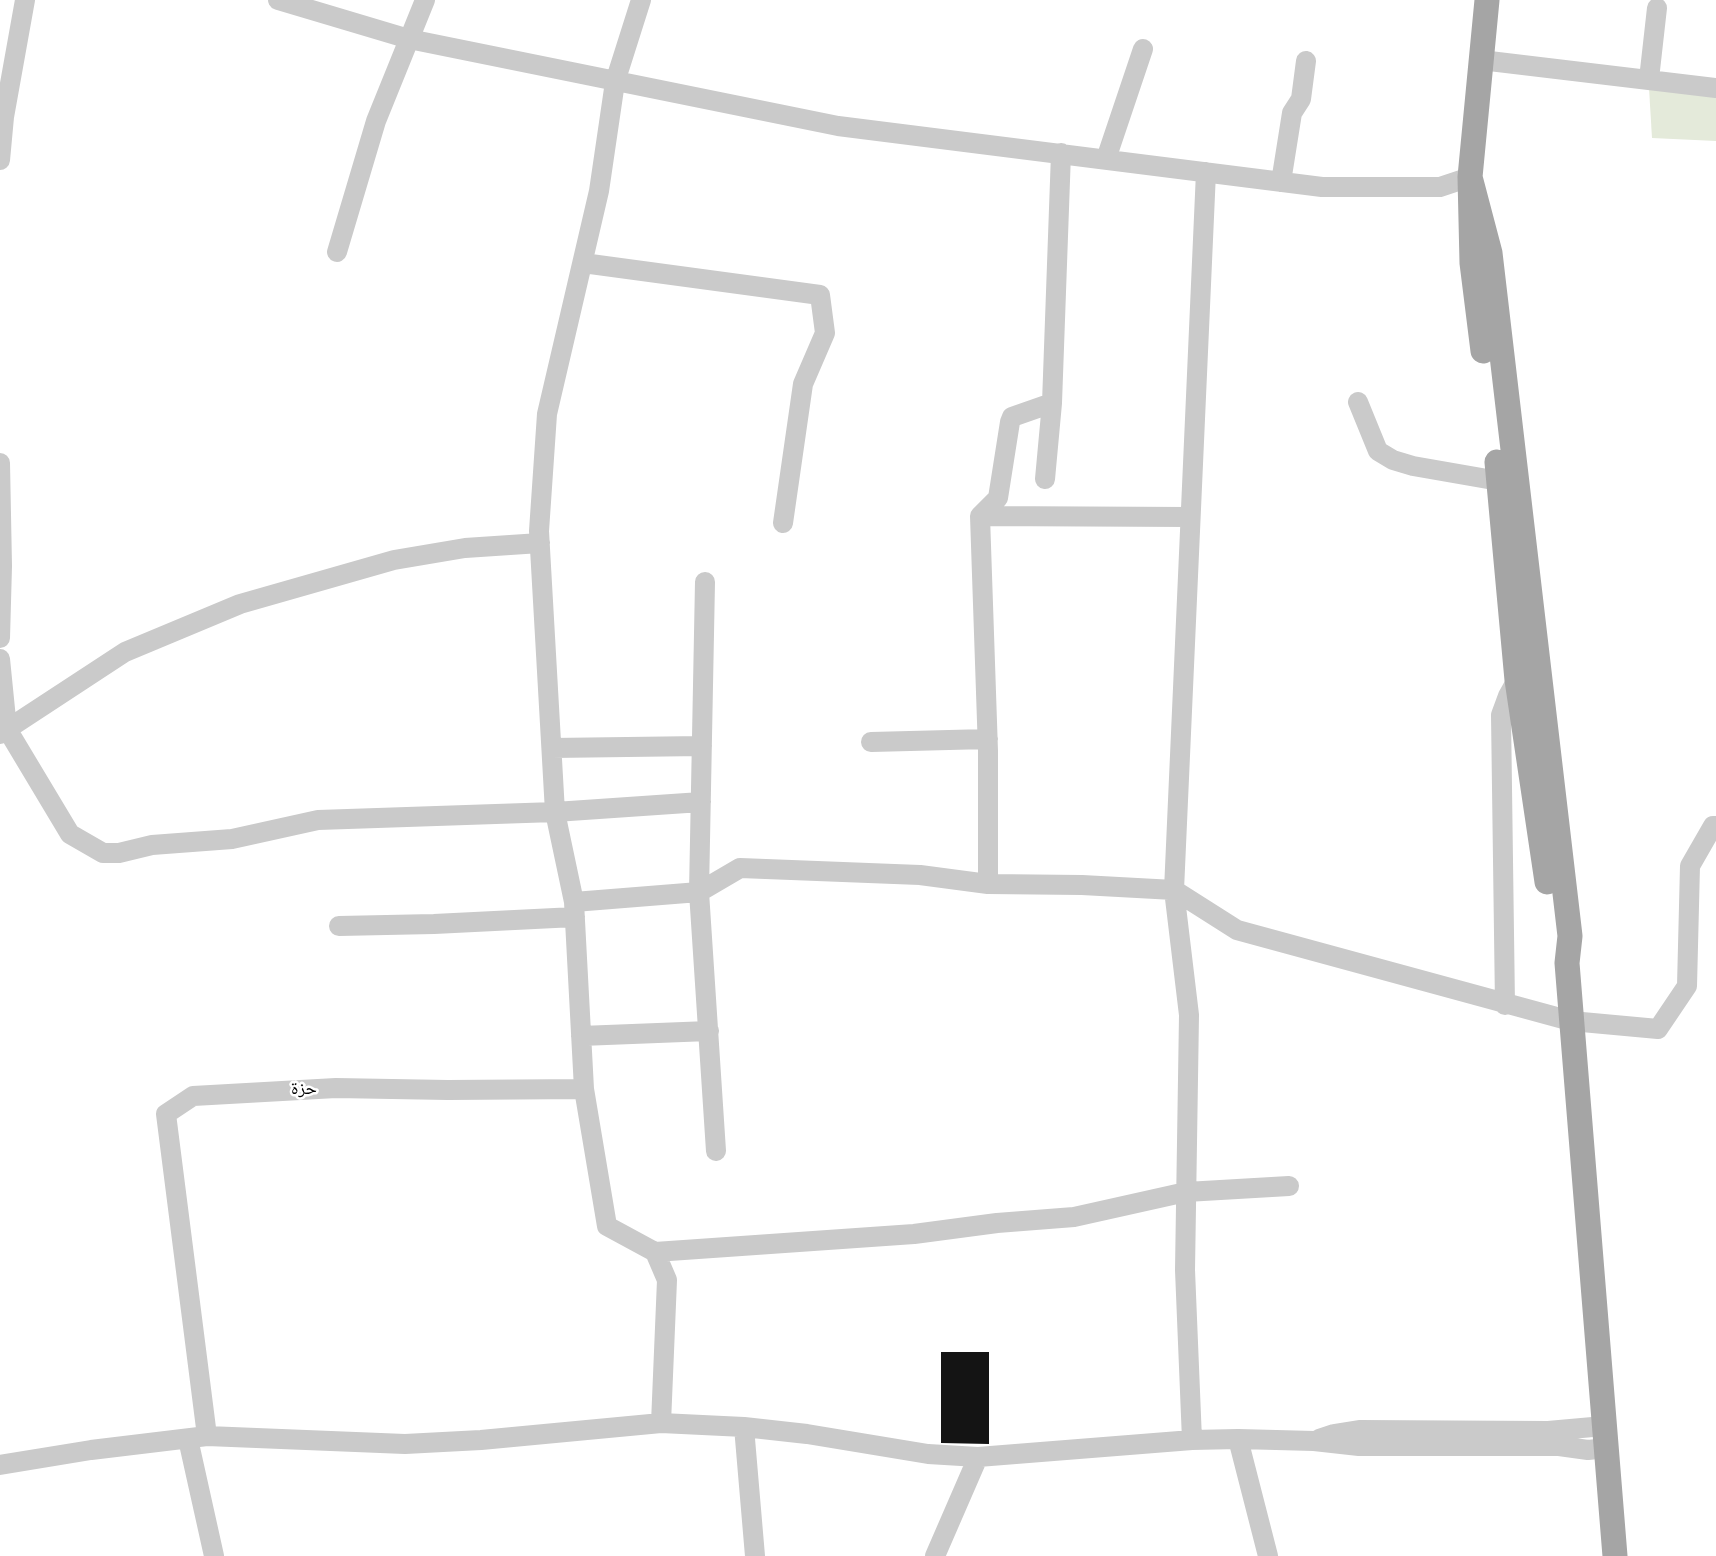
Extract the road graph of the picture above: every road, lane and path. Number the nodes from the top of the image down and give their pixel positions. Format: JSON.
{"nodes":[{"id":1,"x":25,"y":0,"type":"edge"},
{"id":2,"x":278,"y":0,"type":"edge"},
{"id":3,"x":425,"y":0,"type":"edge"},
{"id":4,"x":641,"y":0,"type":"edge"},
{"id":5,"x":1487,"y":0,"type":"edge"},
{"id":6,"x":1657,"y":8,"type":"dead end"},
{"id":7,"x":409,"y":39,"type":"junction"},
{"id":8,"x":1143,"y":49,"type":"dead end"},
{"id":9,"x":1481,"y":60,"type":"junction"},
{"id":10,"x":1306,"y":61,"type":"dead end"},
{"id":11,"x":1649,"y":79,"type":"junction"},
{"id":12,"x":615,"y":82,"type":"junction"},
{"id":13,"x":1716,"y":88,"type":"edge"},
{"id":14,"x":1061,"y":153,"type":"junction"},
{"id":15,"x":1106,"y":159,"type":"junction"},
{"id":16,"x":0,"y":160,"type":"edge"},
{"id":17,"x":1206,"y":172,"type":"junction"},
{"id":18,"x":1470,"y":177,"type":"junction"},
{"id":19,"x":1281,"y":182,"type":"junction"},
{"id":20,"x":337,"y":252,"type":"dead end"},
{"id":21,"x":583,"y":263,"type":"junction"},
{"id":22,"x":1358,"y":402,"type":"dead end"},
{"id":23,"x":1052,"y":403,"type":"junction"},
{"id":24,"x":0,"y":463,"type":"edge"},
{"id":25,"x":1046,"y":478,"type":"dead end"},
{"id":26,"x":1500,"y":481,"type":"junction"},
{"id":27,"x":980,"y":516,"type":"junction"},
{"id":28,"x":1189,"y":517,"type":"junction"},
{"id":29,"x":783,"y":523,"type":"dead end"},
{"id":30,"x":540,"y":543,"type":"junction"},
{"id":31,"x":705,"y":582,"type":"dead end"},
{"id":32,"x":0,"y":638,"type":"edge"},
{"id":33,"x":0,"y":660,"type":"edge"},
{"id":34,"x":1529,"y":678,"type":"junction"},
{"id":35,"x":3,"y":732,"type":"edge"},
{"id":36,"x":988,"y":739,"type":"junction"},
{"id":37,"x":872,"y":742,"type":"dead end"},
{"id":38,"x":702,"y":746,"type":"junction"},
{"id":39,"x":552,"y":748,"type":"junction"},
{"id":40,"x":701,"y":802,"type":"junction"},
{"id":41,"x":556,"y":812,"type":"junction"},
{"id":42,"x":1716,"y":826,"type":"edge"},
{"id":43,"x":988,"y":884,"type":"junction"},
{"id":44,"x":1174,"y":890,"type":"junction"},
{"id":45,"x":699,"y":892,"type":"junction"},
{"id":46,"x":575,"y":909,"type":"junction"},
{"id":47,"x":339,"y":926,"type":"dead end"},
{"id":48,"x":1505,"y":1004,"type":"junction"},
{"id":49,"x":1571,"y":1021,"type":"junction"},
{"id":50,"x":709,"y":1031,"type":"junction"},
{"id":51,"x":581,"y":1036,"type":"junction"},
{"id":52,"x":584,"y":1089,"type":"junction"},
{"id":53,"x":716,"y":1151,"type":"dead end"},
{"id":54,"x":1289,"y":1186,"type":"dead end"},
{"id":55,"x":1186,"y":1192,"type":"junction"},
{"id":56,"x":654,"y":1252,"type":"junction"},
{"id":57,"x":661,"y":1423,"type":"junction"},
{"id":58,"x":744,"y":1427,"type":"junction"},
{"id":59,"x":1605,"y":1437,"type":"junction"},
{"id":60,"x":198,"y":1438,"type":"junction"},
{"id":61,"x":1238,"y":1439,"type":"junction"},
{"id":62,"x":1192,"y":1440,"type":"junction"},
{"id":63,"x":978,"y":1457,"type":"junction"},
{"id":64,"x":0,"y":1465,"type":"edge"},
{"id":65,"x":214,"y":1556,"type":"edge"},
{"id":66,"x":755,"y":1556,"type":"edge"},
{"id":67,"x":935,"y":1556,"type":"edge"},
{"id":68,"x":1268,"y":1556,"type":"edge"},
{"id":69,"x":1614,"y":1556,"type":"edge"}],
"edges":[{"from":1,"to":16,"type":"street"},
{"from":2,"to":7,"type":"street"},
{"from":3,"to":7,"type":"street"},
{"from":4,"to":12,"type":"street"},
{"from":5,"to":9,"type":"main road"},
{"from":6,"to":11,"type":"street"},
{"from":7,"to":12,"type":"street"},
{"from":7,"to":20,"type":"street"},
{"from":8,"to":15,"type":"street"},
{"from":9,"to":11,"type":"street"},
{"from":9,"to":18,"type":"main road"},
{"from":10,"to":19,"type":"street"},
{"from":11,"to":13,"type":"street"},
{"from":12,"to":14,"type":"street"},
{"from":12,"to":21,"type":"street"},
{"from":14,"to":15,"type":"street"},
{"from":14,"to":23,"type":"street"},
{"from":15,"to":17,"type":"street"},
{"from":17,"to":19,"type":"street"},
{"from":17,"to":28,"type":"street"},
{"from":18,"to":19,"type":"street"},
{"from":18,"to":26,"type":"main road"},
{"from":18,"to":34,"type":"main road"},
{"from":21,"to":29,"type":"street"},
{"from":21,"to":30,"type":"street"},
{"from":22,"to":26,"type":"street"},
{"from":23,"to":25,"type":"street"},
{"from":23,"to":27,"type":"street"},
{"from":24,"to":32,"type":"street"},
{"from":26,"to":34,"type":"main road"},
{"from":27,"to":28,"type":"street"},
{"from":27,"to":36,"type":"street"},
{"from":28,"to":44,"type":"street"},
{"from":30,"to":35,"type":"street"},
{"from":30,"to":39,"type":"street"},
{"from":31,"to":38,"type":"street"},
{"from":33,"to":35,"type":"street"},
{"from":34,"to":48,"type":"street"},
{"from":34,"to":49,"type":"main road"},
{"from":35,"to":41,"type":"street"},
{"from":36,"to":37,"type":"street"},
{"from":36,"to":43,"type":"street"},
{"from":38,"to":39,"type":"street"},
{"from":38,"to":40,"type":"street"},
{"from":39,"to":41,"type":"street"},
{"from":40,"to":41,"type":"street"},
{"from":40,"to":45,"type":"street"},
{"from":41,"to":46,"type":"street"},
{"from":42,"to":49,"type":"street"},
{"from":43,"to":44,"type":"street"},
{"from":43,"to":45,"type":"street"},
{"from":44,"to":48,"type":"street"},
{"from":44,"to":55,"type":"street"},
{"from":45,"to":46,"type":"street"},
{"from":45,"to":50,"type":"street"},
{"from":46,"to":47,"type":"street"},
{"from":46,"to":51,"type":"street"},
{"from":48,"to":49,"type":"street"},
{"from":49,"to":59,"type":"main road"},
{"from":50,"to":51,"type":"street"},
{"from":50,"to":53,"type":"street"},
{"from":51,"to":52,"type":"street"},
{"from":52,"to":56,"type":"street"},
{"from":52,"to":60,"type":"street"},
{"from":54,"to":55,"type":"street"},
{"from":55,"to":56,"type":"street"},
{"from":55,"to":62,"type":"street"},
{"from":56,"to":57,"type":"street"},
{"from":57,"to":58,"type":"street"},
{"from":57,"to":60,"type":"street"},
{"from":58,"to":63,"type":"street"},
{"from":58,"to":66,"type":"street"},
{"from":59,"to":61,"type":"street"},
{"from":59,"to":69,"type":"main road"},
{"from":60,"to":64,"type":"street"},
{"from":60,"to":65,"type":"street"},
{"from":61,"to":62,"type":"street"},
{"from":61,"to":68,"type":"street"},
{"from":62,"to":63,"type":"street"},
{"from":63,"to":67,"type":"street"}]}
